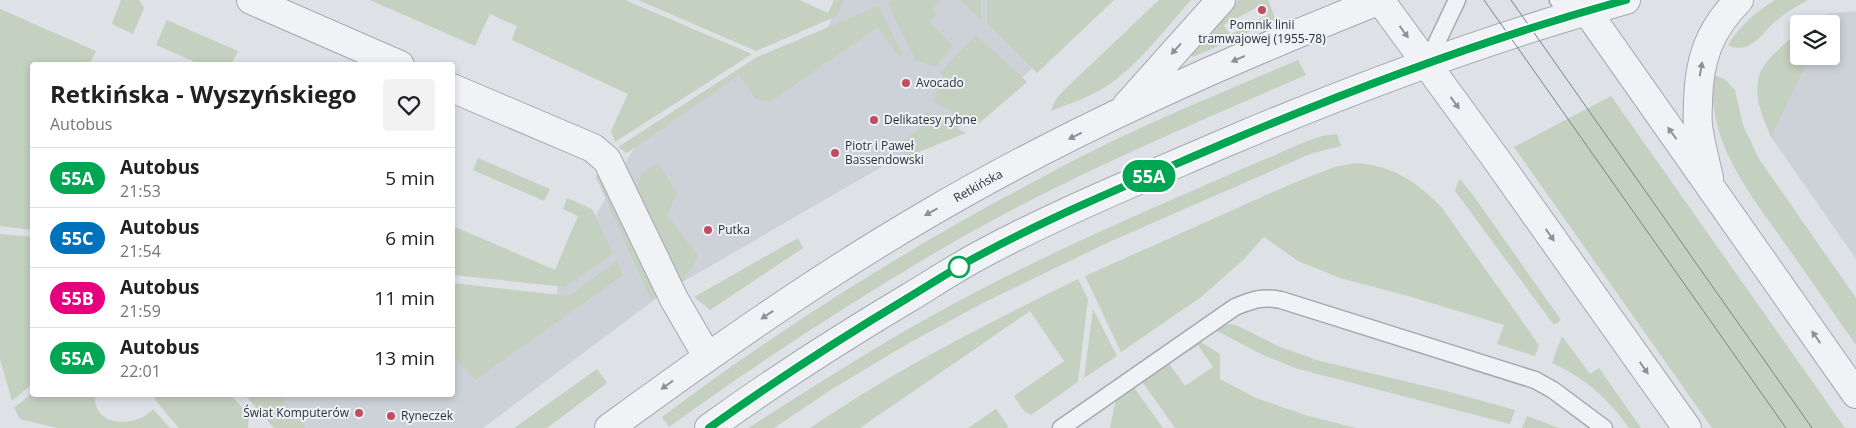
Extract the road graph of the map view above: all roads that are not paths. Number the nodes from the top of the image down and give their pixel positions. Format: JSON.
{"nodes":[{"id":1,"x":251,"y":0,"type":"edge"},
{"id":2,"x":1221,"y":0,"type":"edge"},
{"id":3,"x":1380,"y":0,"type":"edge"},
{"id":4,"x":1457,"y":0,"type":"edge"},
{"id":5,"x":1558,"y":0,"type":"edge"},
{"id":6,"x":1626,"y":0,"type":"edge"},
{"id":7,"x":1738,"y":0,"type":"edge"},
{"id":8,"x":1583,"y":5,"type":"edge"},
{"id":9,"x":393,"y":62,"type":"edge"},
{"id":10,"x":1427,"y":64,"type":"junction"},
{"id":11,"x":455,"y":89,"type":"edge"},
{"id":12,"x":1118,"y":114,"type":"junction"},
{"id":13,"x":1710,"y":187,"type":"junction"},
{"id":14,"x":707,"y":356,"type":"junction"},
{"id":15,"x":1856,"y":394,"type":"edge"},
{"id":16,"x":719,"y":425,"type":"edge"},
{"id":17,"x":609,"y":428,"type":"edge"},
{"id":18,"x":1061,"y":428,"type":"edge"},
{"id":19,"x":1604,"y":428,"type":"edge"},
{"id":20,"x":1687,"y":428,"type":"edge"}],
"edges":[{"from":1,"to":9,"type":"street"},
{"from":2,"to":12,"type":"street","one_way":true},
{"from":3,"to":10,"type":"street","one_way":true},
{"from":3,"to":12,"type":"street","name":"Retkińska","one_way":true},
{"from":4,"to":10,"type":"lane"},
{"from":5,"to":8,"type":"lane"},
{"from":6,"to":8,"type":"street"},
{"from":13,"to":7,"type":"street","one_way":true},
{"from":8,"to":10,"type":"street"},
{"from":13,"to":8,"type":"street","one_way":true},
{"from":10,"to":16,"type":"street"},
{"from":10,"to":20,"type":"street","one_way":true},
{"from":11,"to":14,"type":"street"},
{"from":12,"to":14,"type":"street","name":"Retkińska","one_way":true},
{"from":15,"to":13,"type":"street","one_way":true},
{"from":14,"to":17,"type":"street","name":"Retkińska","one_way":true},
{"from":18,"to":19,"type":"lane"}]}
